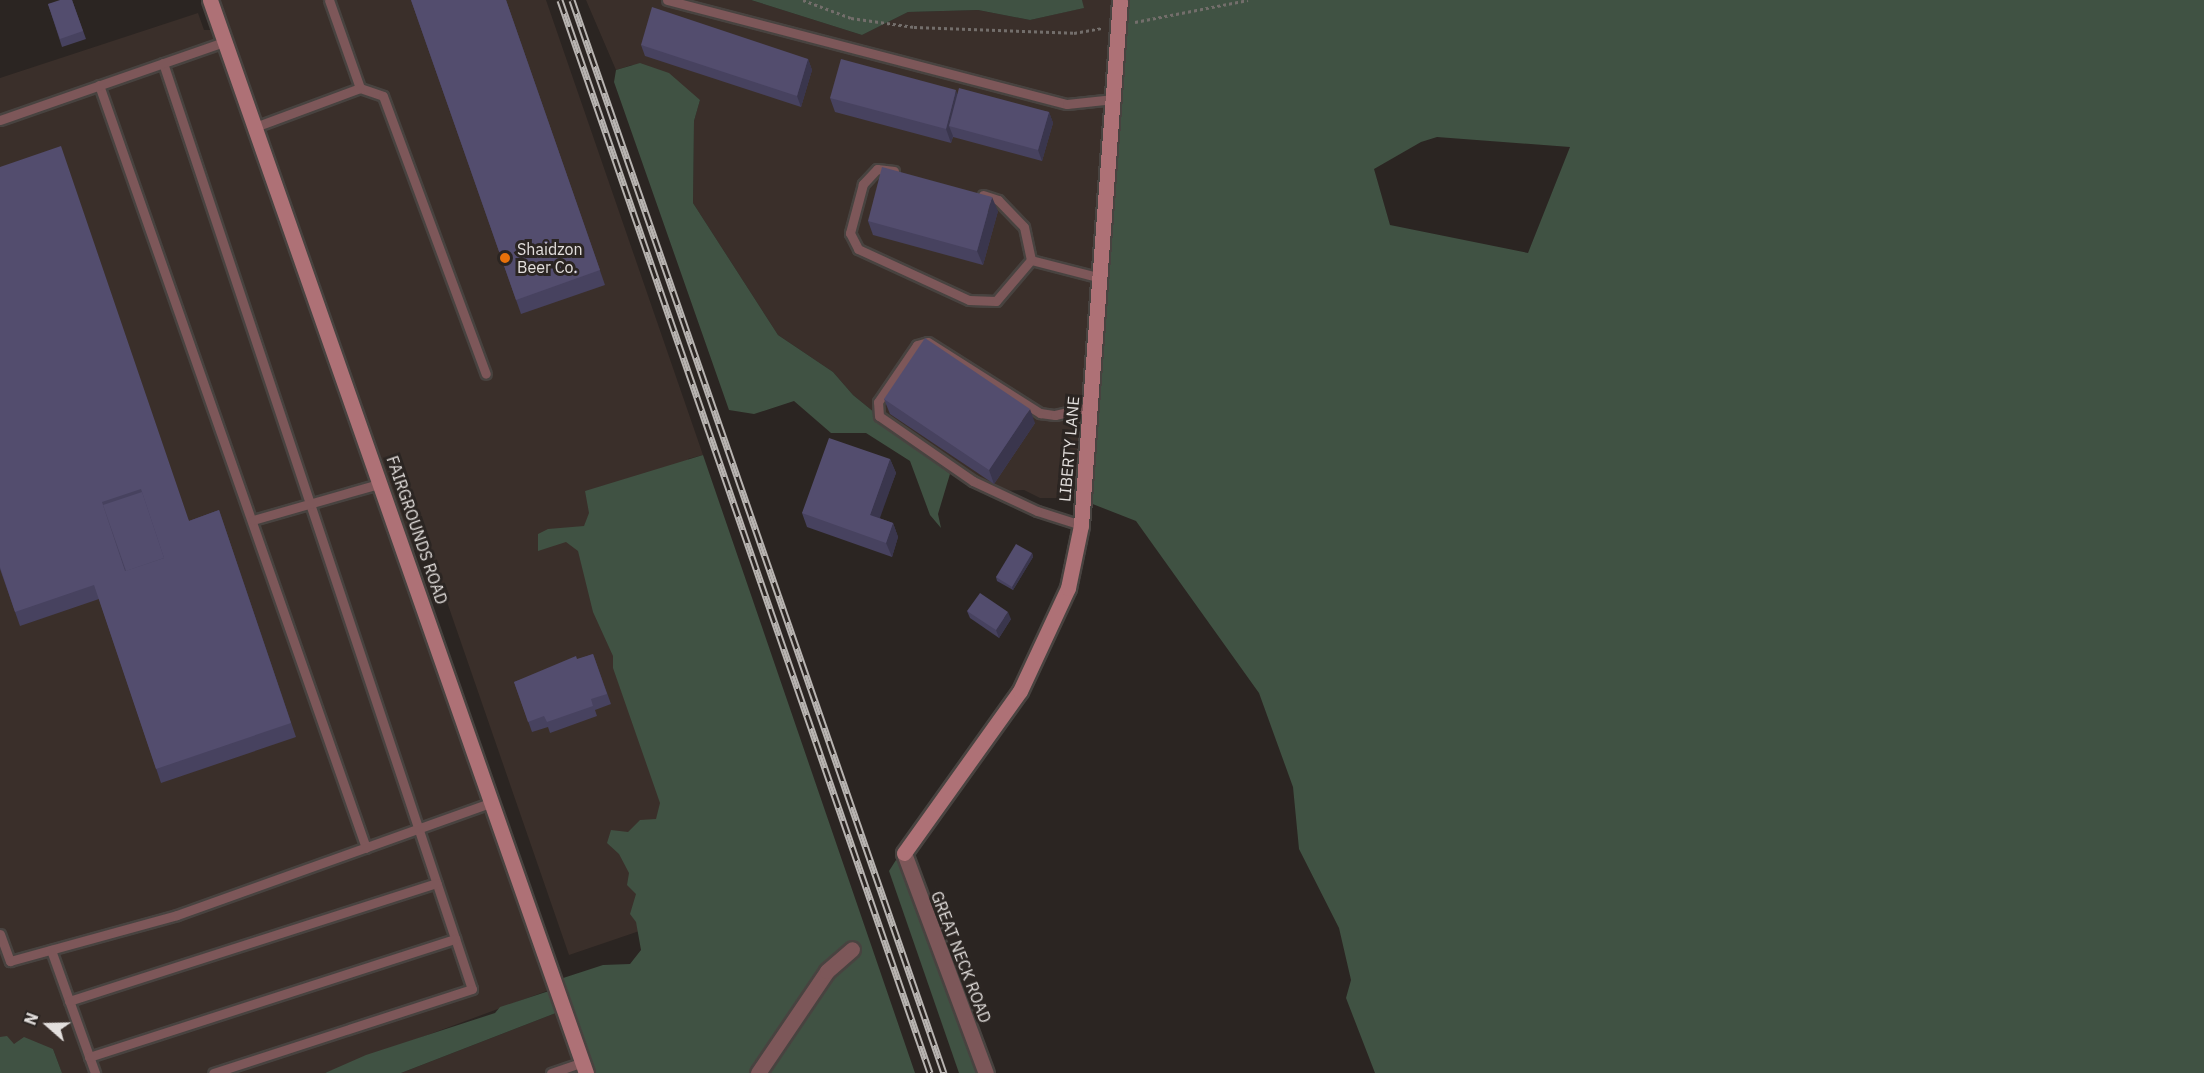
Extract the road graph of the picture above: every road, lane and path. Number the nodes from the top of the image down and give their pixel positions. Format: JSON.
{"nodes":[{"id":1,"x":210,"y":0,"type":"edge"},
{"id":2,"x":329,"y":0,"type":"edge"},
{"id":3,"x":667,"y":0,"type":"edge"},
{"id":4,"x":802,"y":0,"type":"edge"},
{"id":5,"x":1120,"y":0,"type":"edge"},
{"id":6,"x":1248,"y":0,"type":"edge"},
{"id":7,"x":1118,"y":25,"type":"junction"},
{"id":8,"x":224,"y":42,"type":"junction"},
{"id":9,"x":163,"y":63,"type":"junction"},
{"id":10,"x":99,"y":85,"type":"junction"},
{"id":11,"x":360,"y":88,"type":"junction"},
{"id":12,"x":1114,"y":99,"type":"junction"},
{"id":13,"x":0,"y":120,"type":"edge"},
{"id":14,"x":255,"y":127,"type":"junction"},
{"id":15,"x":902,"y":173,"type":"edge"},
{"id":16,"x":976,"y":194,"type":"edge"},
{"id":17,"x":1031,"y":260,"type":"junction"},
{"id":18,"x":1101,"y":278,"type":"junction"},
{"id":19,"x":486,"y":374,"type":"dead end"},
{"id":20,"x":1091,"y":407,"type":"junction"},
{"id":21,"x":381,"y":483,"type":"junction"},
{"id":22,"x":310,"y":503,"type":"junction"},
{"id":23,"x":253,"y":520,"type":"junction"},
{"id":24,"x":1081,"y":525,"type":"junction"},
{"id":25,"x":493,"y":802,"type":"junction"},
{"id":26,"x":419,"y":829,"type":"junction"},
{"id":27,"x":366,"y":848,"type":"junction"},
{"id":28,"x":904,"y":853,"type":"joint"},
{"id":29,"x":437,"y":883,"type":"junction"},
{"id":30,"x":0,"y":934,"type":"edge"},
{"id":31,"x":455,"y":939,"type":"junction"},
{"id":32,"x":852,"y":949,"type":"dead end"},
{"id":33,"x":51,"y":950,"type":"junction"},
{"id":34,"x":69,"y":1001,"type":"junction"},
{"id":35,"x":89,"y":1056,"type":"junction"},
{"id":36,"x":585,"y":1067,"type":"edge"},
{"id":37,"x":94,"y":1073,"type":"edge"},
{"id":38,"x":213,"y":1073,"type":"edge"},
{"id":39,"x":551,"y":1073,"type":"edge"},
{"id":40,"x":758,"y":1073,"type":"edge"},
{"id":41,"x":986,"y":1073,"type":"edge"}],
"edges":[{"from":1,"to":8,"type":"street","name":"FAIRGROUNDS ROAD"},
{"from":2,"to":11,"type":"lane"},
{"from":3,"to":12,"type":"lane"},
{"from":4,"to":7,"type":"path"},
{"from":5,"to":7,"type":"street","name":"LIBERTY LANE"},
{"from":6,"to":7,"type":"path"},
{"from":7,"to":12,"type":"street","name":"LIBERTY LANE"},
{"from":8,"to":9,"type":"lane"},
{"from":8,"to":14,"type":"street","name":"FAIRGROUNDS ROAD"},
{"from":9,"to":10,"type":"lane"},
{"from":9,"to":22,"type":"lane"},
{"from":10,"to":13,"type":"lane"},
{"from":10,"to":23,"type":"lane"},
{"from":11,"to":14,"type":"lane"},
{"from":11,"to":19,"type":"lane"},
{"from":12,"to":18,"type":"street","name":"LIBERTY LANE"},
{"from":14,"to":21,"type":"street","name":"FAIRGROUNDS ROAD"},
{"from":15,"to":17,"type":"lane"},
{"from":16,"to":17,"type":"lane"},
{"from":17,"to":18,"type":"lane"},
{"from":18,"to":20,"type":"street","name":"LIBERTY LANE"},
{"from":20,"to":24,"type":"street","name":"LIBERTY LANE"},
{"from":20,"to":24,"type":"lane"},
{"from":21,"to":22,"type":"lane"},
{"from":21,"to":25,"type":"street","name":"FAIRGROUNDS ROAD"},
{"from":22,"to":23,"type":"lane"},
{"from":22,"to":26,"type":"lane"},
{"from":23,"to":27,"type":"lane"},
{"from":24,"to":28,"type":"street","name":"LIBERTY LANE"},
{"from":25,"to":26,"type":"lane"},
{"from":25,"to":36,"type":"street","name":"FAIRGROUNDS ROAD"},
{"from":26,"to":27,"type":"lane"},
{"from":26,"to":29,"type":"lane"},
{"from":27,"to":33,"type":"lane"},
{"from":28,"to":41,"type":"street","name":"GREAT NECK ROAD"},
{"from":29,"to":31,"type":"lane"},
{"from":29,"to":34,"type":"lane"},
{"from":30,"to":33,"type":"lane"},
{"from":31,"to":35,"type":"lane"},
{"from":31,"to":38,"type":"lane"},
{"from":32,"to":40,"type":"street"},
{"from":33,"to":34,"type":"lane"},
{"from":34,"to":35,"type":"lane"},
{"from":35,"to":37,"type":"lane"},
{"from":36,"to":39,"type":"lane"}]}
